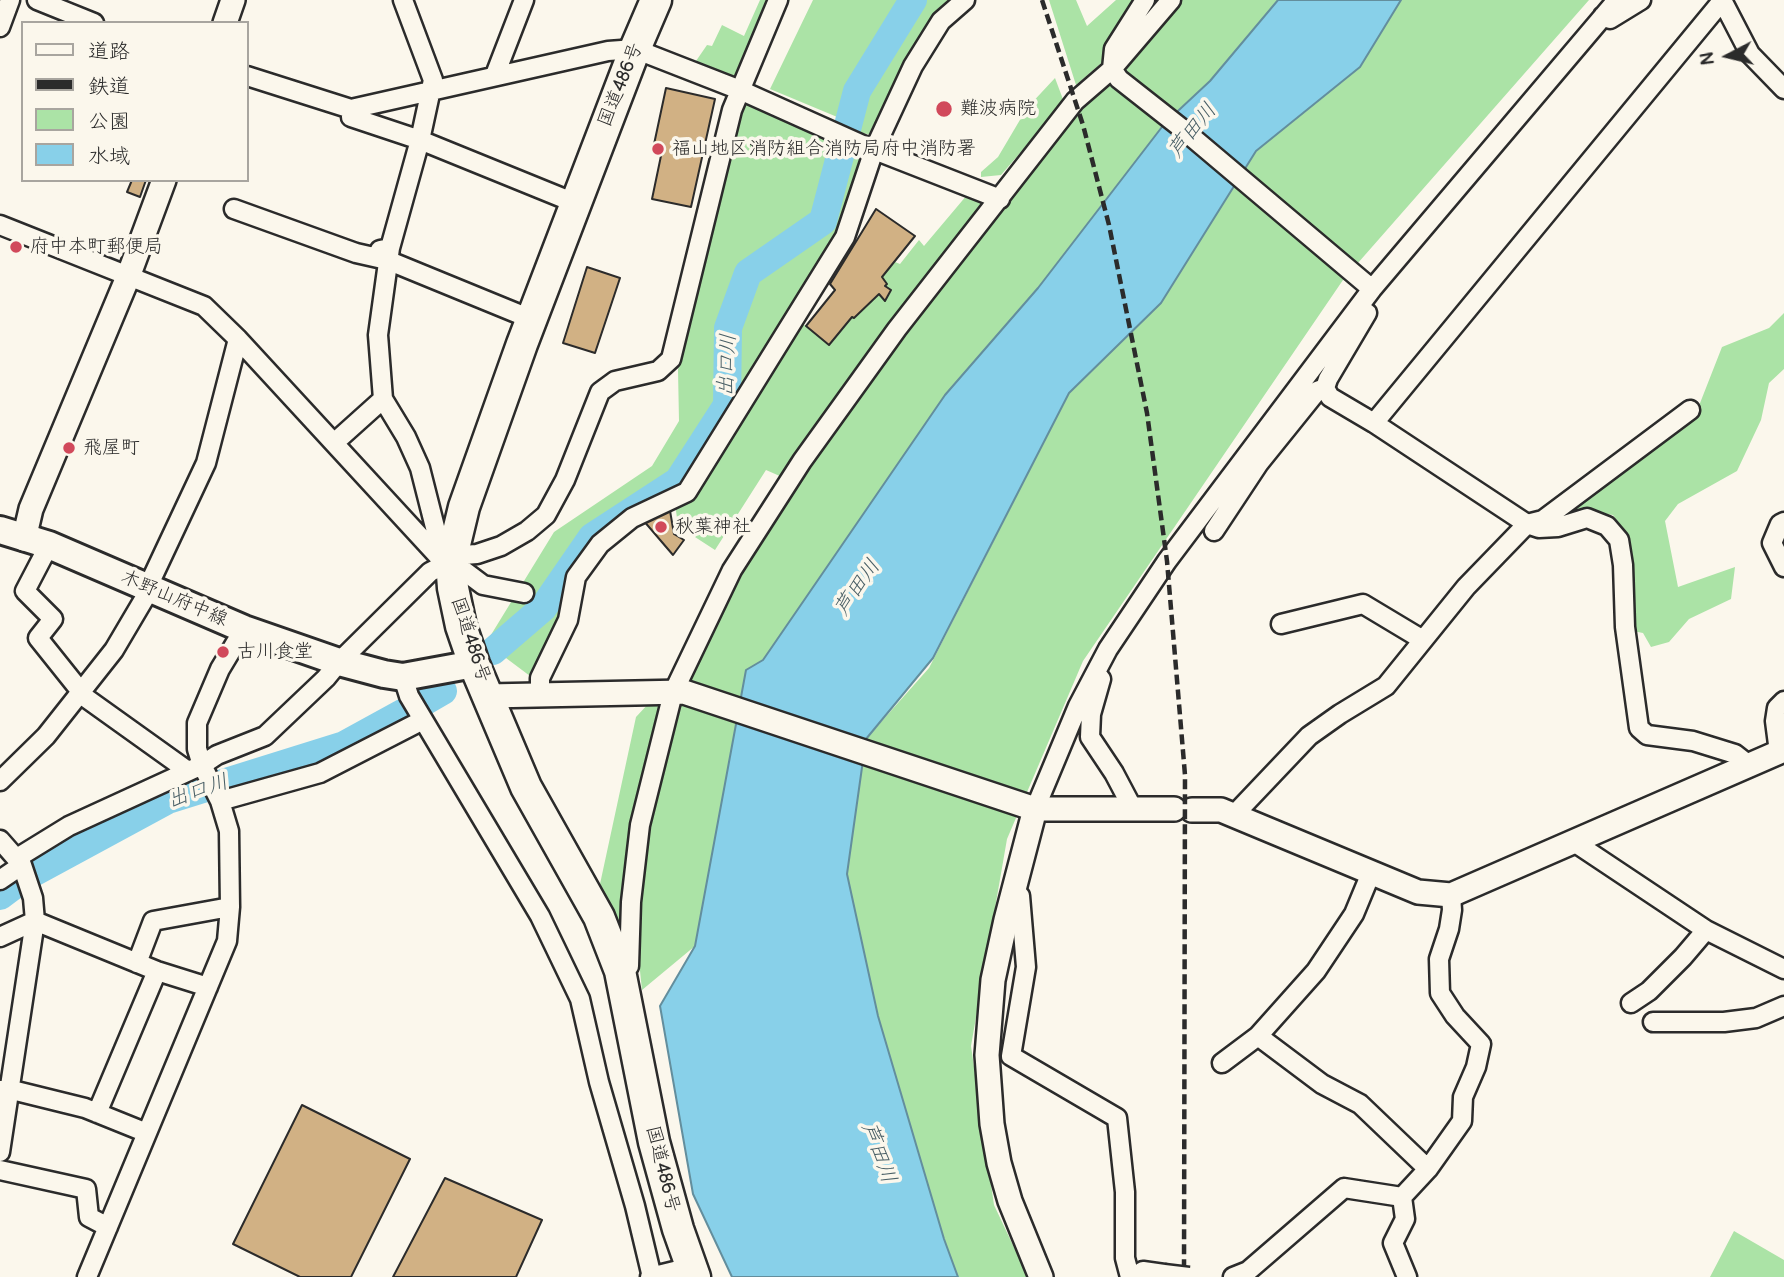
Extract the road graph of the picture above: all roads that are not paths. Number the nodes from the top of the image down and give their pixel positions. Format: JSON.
{"nodes":[{"id":1,"x":10,"y":0,"type":"edge"},
{"id":2,"x":37,"y":0,"type":"edge"},
{"id":3,"x":233,"y":0,"type":"edge"},
{"id":4,"x":403,"y":0,"type":"edge"},
{"id":5,"x":524,"y":0,"type":"edge"},
{"id":6,"x":656,"y":0,"type":"edge"},
{"id":7,"x":778,"y":0,"type":"edge"},
{"id":8,"x":965,"y":0,"type":"edge"},
{"id":9,"x":1145,"y":0,"type":"edge"},
{"id":10,"x":1171,"y":0,"type":"edge"},
{"id":11,"x":1617,"y":0,"type":"edge"},
{"id":12,"x":1641,"y":0,"type":"edge"},
{"id":13,"x":1722,"y":0,"type":"edge"},
{"id":14,"x":1603,"y":16,"type":"junction"},
{"id":15,"x":89,"y":21,"type":"edge"},
{"id":16,"x":226,"y":21,"type":"edge"},
{"id":17,"x":0,"y":27,"type":"edge"},
{"id":18,"x":635,"y":49,"type":"junction"},
{"id":19,"x":1115,"y":74,"type":"junction"},
{"id":20,"x":495,"y":75,"type":"junction"},
{"id":21,"x":248,"y":76,"type":"edge"},
{"id":22,"x":1784,"y":89,"type":"edge"},
{"id":23,"x":432,"y":92,"type":"junction"},
{"id":24,"x":744,"y":92,"type":"junction"},
{"id":25,"x":351,"y":109,"type":"junction"},
{"id":26,"x":420,"y":140,"type":"junction"},
{"id":27,"x":871,"y":148,"type":"junction"},
{"id":28,"x":163,"y":182,"type":"edge"},
{"id":29,"x":1000,"y":199,"type":"junction"},
{"id":30,"x":575,"y":203,"type":"junction"},
{"id":31,"x":234,"y":209,"type":"dead end"},
{"id":32,"x":0,"y":225,"type":"edge"},
{"id":33,"x":388,"y":254,"type":"junction"},
{"id":34,"x":128,"y":277,"type":"junction"},
{"id":35,"x":1372,"y":289,"type":"junction"},
{"id":36,"x":1364,"y":308,"type":"junction"},
{"id":37,"x":531,"y":319,"type":"junction"},
{"id":38,"x":238,"y":339,"type":"junction"},
{"id":39,"x":1325,"y":388,"type":"junction"},
{"id":40,"x":383,"y":399,"type":"junction"},
{"id":41,"x":1690,"y":410,"type":"dead end"},
{"id":42,"x":1374,"y":423,"type":"junction"},
{"id":43,"x":334,"y":443,"type":"junction"},
{"id":44,"x":1784,"y":522,"type":"edge"},
{"id":45,"x":1527,"y":524,"type":"junction"},
{"id":46,"x":1214,"y":531,"type":"dead end"},
{"id":47,"x":24,"y":538,"type":"edge"},
{"id":48,"x":451,"y":561,"type":"junction"},
{"id":49,"x":1784,"y":567,"type":"edge"},
{"id":50,"x":150,"y":589,"type":"junction"},
{"id":51,"x":524,"y":593,"type":"dead end"},
{"id":52,"x":1281,"y":624,"type":"dead end"},
{"id":53,"x":244,"y":629,"type":"junction"},
{"id":54,"x":1423,"y":640,"type":"junction"},
{"id":55,"x":339,"y":662,"type":"junction"},
{"id":56,"x":474,"y":664,"type":"junction"},
{"id":57,"x":1100,"y":665,"type":"junction"},
{"id":58,"x":406,"y":686,"type":"junction"},
{"id":59,"x":81,"y":692,"type":"junction"},
{"id":60,"x":678,"y":693,"type":"junction"},
{"id":61,"x":540,"y":695,"type":"junction"},
{"id":62,"x":488,"y":696,"type":"junction"},
{"id":63,"x":1784,"y":701,"type":"edge"},
{"id":64,"x":423,"y":720,"type":"junction"},
{"id":65,"x":1782,"y":751,"type":"edge"},
{"id":66,"x":1749,"y":765,"type":"junction"},
{"id":67,"x":195,"y":768,"type":"junction"},
{"id":68,"x":0,"y":781,"type":"edge"},
{"id":69,"x":220,"y":801,"type":"junction"},
{"id":70,"x":1030,"y":808,"type":"junction"},
{"id":71,"x":1133,"y":809,"type":"junction"},
{"id":72,"x":1234,"y":815,"type":"junction"},
{"id":73,"x":0,"y":840,"type":"edge"},
{"id":74,"x":1574,"y":842,"type":"junction"},
{"id":75,"x":20,"y":861,"type":"junction"},
{"id":76,"x":1371,"y":873,"type":"junction"},
{"id":77,"x":0,"y":880,"type":"edge"},
{"id":78,"x":1013,"y":892,"type":"junction"},
{"id":79,"x":1451,"y":895,"type":"junction"},
{"id":80,"x":230,"y":907,"type":"junction"},
{"id":81,"x":35,"y":921,"type":"junction"},
{"id":82,"x":1706,"y":930,"type":"junction"},
{"id":83,"x":0,"y":937,"type":"edge"},
{"id":84,"x":136,"y":963,"type":"junction"},
{"id":85,"x":1784,"y":969,"type":"edge"},
{"id":86,"x":157,"y":971,"type":"junction"},
{"id":87,"x":620,"y":971,"type":"junction"},
{"id":88,"x":208,"y":987,"type":"junction"},
{"id":89,"x":1631,"y":1003,"type":"dead end"},
{"id":90,"x":1784,"y":1006,"type":"edge"},
{"id":91,"x":1653,"y":1022,"type":"dead end"},
{"id":92,"x":1258,"y":1036,"type":"junction"},
{"id":93,"x":1222,"y":1063,"type":"dead end"},
{"id":94,"x":4,"y":1090,"type":"edge"},
{"id":95,"x":97,"y":1113,"type":"junction"},
{"id":96,"x":147,"y":1133,"type":"junction"},
{"id":97,"x":0,"y":1152,"type":"edge"},
{"id":98,"x":1428,"y":1169,"type":"junction"},
{"id":99,"x":0,"y":1170,"type":"edge"},
{"id":100,"x":1402,"y":1197,"type":"junction"},
{"id":101,"x":108,"y":1227,"type":"junction"},
{"id":102,"x":693,"y":1272,"type":"edge"},
{"id":103,"x":87,"y":1277,"type":"edge"},
{"id":104,"x":651,"y":1277,"type":"edge"},
{"id":105,"x":1041,"y":1277,"type":"edge"},
{"id":106,"x":1133,"y":1277,"type":"edge"},
{"id":107,"x":1189,"y":1277,"type":"edge"},
{"id":108,"x":1233,"y":1277,"type":"edge"},
{"id":109,"x":1407,"y":1277,"type":"edge"}],
"edges":[{"from":1,"to":17,"type":"street"},
{"from":2,"to":15,"type":"street"},
{"from":3,"to":16,"type":"street"},
{"from":4,"to":23,"type":"street"},
{"from":5,"to":20,"type":"street"},
{"from":6,"to":18,"type":"highway","name":"国道486号"},
{"from":7,"to":24,"type":"street"},
{"from":8,"to":27,"type":"street"},
{"from":9,"to":19,"type":"street"},
{"from":10,"to":19,"type":"street"},
{"from":11,"to":14,"type":"street"},
{"from":12,"to":14,"type":"street"},
{"from":13,"to":22,"type":"street"},
{"from":13,"to":42,"type":"street"},
{"from":14,"to":35,"type":"street"},
{"from":18,"to":20,"type":"street"},
{"from":18,"to":24,"type":"street"},
{"from":18,"to":30,"type":"highway","name":"国道486号"},
{"from":19,"to":29,"type":"street"},
{"from":19,"to":35,"type":"street"},
{"from":20,"to":23,"type":"street"},
{"from":21,"to":25,"type":"street"},
{"from":23,"to":25,"type":"street"},
{"from":23,"to":26,"type":"street"},
{"from":24,"to":27,"type":"street"},
{"from":24,"to":48,"type":"street"},
{"from":25,"to":26,"type":"street"},
{"from":26,"to":30,"type":"street"},
{"from":26,"to":33,"type":"street"},
{"from":27,"to":29,"type":"street"},
{"from":27,"to":61,"type":"street"},
{"from":28,"to":34,"type":"street"},
{"from":29,"to":60,"type":"street"},
{"from":30,"to":37,"type":"highway","name":"国道486号"},
{"from":31,"to":33,"type":"street"},
{"from":32,"to":34,"type":"street"},
{"from":33,"to":37,"type":"street"},
{"from":33,"to":40,"type":"street"},
{"from":34,"to":38,"type":"street"},
{"from":34,"to":47,"type":"street"},
{"from":35,"to":36,"type":"street"},
{"from":36,"to":39,"type":"street"},
{"from":36,"to":57,"type":"street"},
{"from":37,"to":48,"type":"highway","name":"国道486号"},
{"from":38,"to":43,"type":"street"},
{"from":38,"to":50,"type":"street"},
{"from":39,"to":42,"type":"street"},
{"from":39,"to":46,"type":"street"},
{"from":40,"to":43,"type":"street"},
{"from":40,"to":48,"type":"street"},
{"from":41,"to":45,"type":"street"},
{"from":42,"to":45,"type":"street"},
{"from":43,"to":48,"type":"street"},
{"from":44,"to":49,"type":"street"},
{"from":45,"to":54,"type":"street"},
{"from":45,"to":66,"type":"street"},
{"from":47,"to":50,"type":"main road","name":"木野山府中線"},
{"from":47,"to":59,"type":"street"},
{"from":48,"to":51,"type":"street"},
{"from":48,"to":55,"type":"street"},
{"from":48,"to":56,"type":"highway","name":"国道486号"},
{"from":50,"to":53,"type":"main road","name":"木野山府中線"},
{"from":50,"to":59,"type":"street"},
{"from":52,"to":54,"type":"street"},
{"from":53,"to":55,"type":"main road","name":"木野山府中線"},
{"from":53,"to":67,"type":"street"},
{"from":54,"to":72,"type":"street"},
{"from":55,"to":58,"type":"main road","name":"木野山府中線"},
{"from":55,"to":67,"type":"street"},
{"from":56,"to":58,"type":"main road","name":"木野山府中線"},
{"from":56,"to":62,"type":"highway","name":"国道486号"},
{"from":57,"to":70,"type":"street"},
{"from":57,"to":71,"type":"street"},
{"from":58,"to":64,"type":"street"},
{"from":59,"to":67,"type":"street"},
{"from":59,"to":68,"type":"street"},
{"from":60,"to":61,"type":"street"},
{"from":60,"to":70,"type":"street"},
{"from":60,"to":87,"type":"street"},
{"from":61,"to":62,"type":"street"},
{"from":62,"to":87,"type":"highway","name":"国道486号"},
{"from":63,"to":65,"type":"street"},
{"from":64,"to":69,"type":"street"},
{"from":64,"to":104,"type":"street"},
{"from":65,"to":66,"type":"street"},
{"from":66,"to":74,"type":"street"},
{"from":67,"to":69,"type":"street"},
{"from":67,"to":75,"type":"street"},
{"from":69,"to":80,"type":"street"},
{"from":70,"to":71,"type":"street"},
{"from":70,"to":78,"type":"street"},
{"from":71,"to":72,"type":"street"},
{"from":72,"to":76,"type":"street"},
{"from":73,"to":75,"type":"street"},
{"from":74,"to":79,"type":"street"},
{"from":74,"to":82,"type":"street"},
{"from":75,"to":77,"type":"street"},
{"from":75,"to":81,"type":"street"},
{"from":76,"to":79,"type":"street"},
{"from":76,"to":92,"type":"street"},
{"from":78,"to":105,"type":"street"},
{"from":78,"to":106,"type":"street"},
{"from":79,"to":98,"type":"street"},
{"from":80,"to":84,"type":"street"},
{"from":80,"to":88,"type":"street"},
{"from":81,"to":83,"type":"street"},
{"from":81,"to":84,"type":"street"},
{"from":81,"to":94,"type":"street"},
{"from":82,"to":85,"type":"street"},
{"from":82,"to":89,"type":"street"},
{"from":84,"to":86,"type":"street"},
{"from":86,"to":88,"type":"street"},
{"from":86,"to":95,"type":"street"},
{"from":87,"to":102,"type":"highway","name":"国道486号"},
{"from":88,"to":96,"type":"street"},
{"from":90,"to":91,"type":"street"},
{"from":92,"to":93,"type":"street"},
{"from":92,"to":98,"type":"street"},
{"from":94,"to":95,"type":"street"},
{"from":94,"to":97,"type":"street"},
{"from":95,"to":96,"type":"street"},
{"from":96,"to":101,"type":"street"},
{"from":98,"to":100,"type":"street"},
{"from":99,"to":101,"type":"street"},
{"from":100,"to":108,"type":"street"},
{"from":100,"to":109,"type":"street"},
{"from":101,"to":103,"type":"street"},
{"from":102,"to":104,"type":"street"},
{"from":106,"to":107,"type":"street","bridge":true}]}
